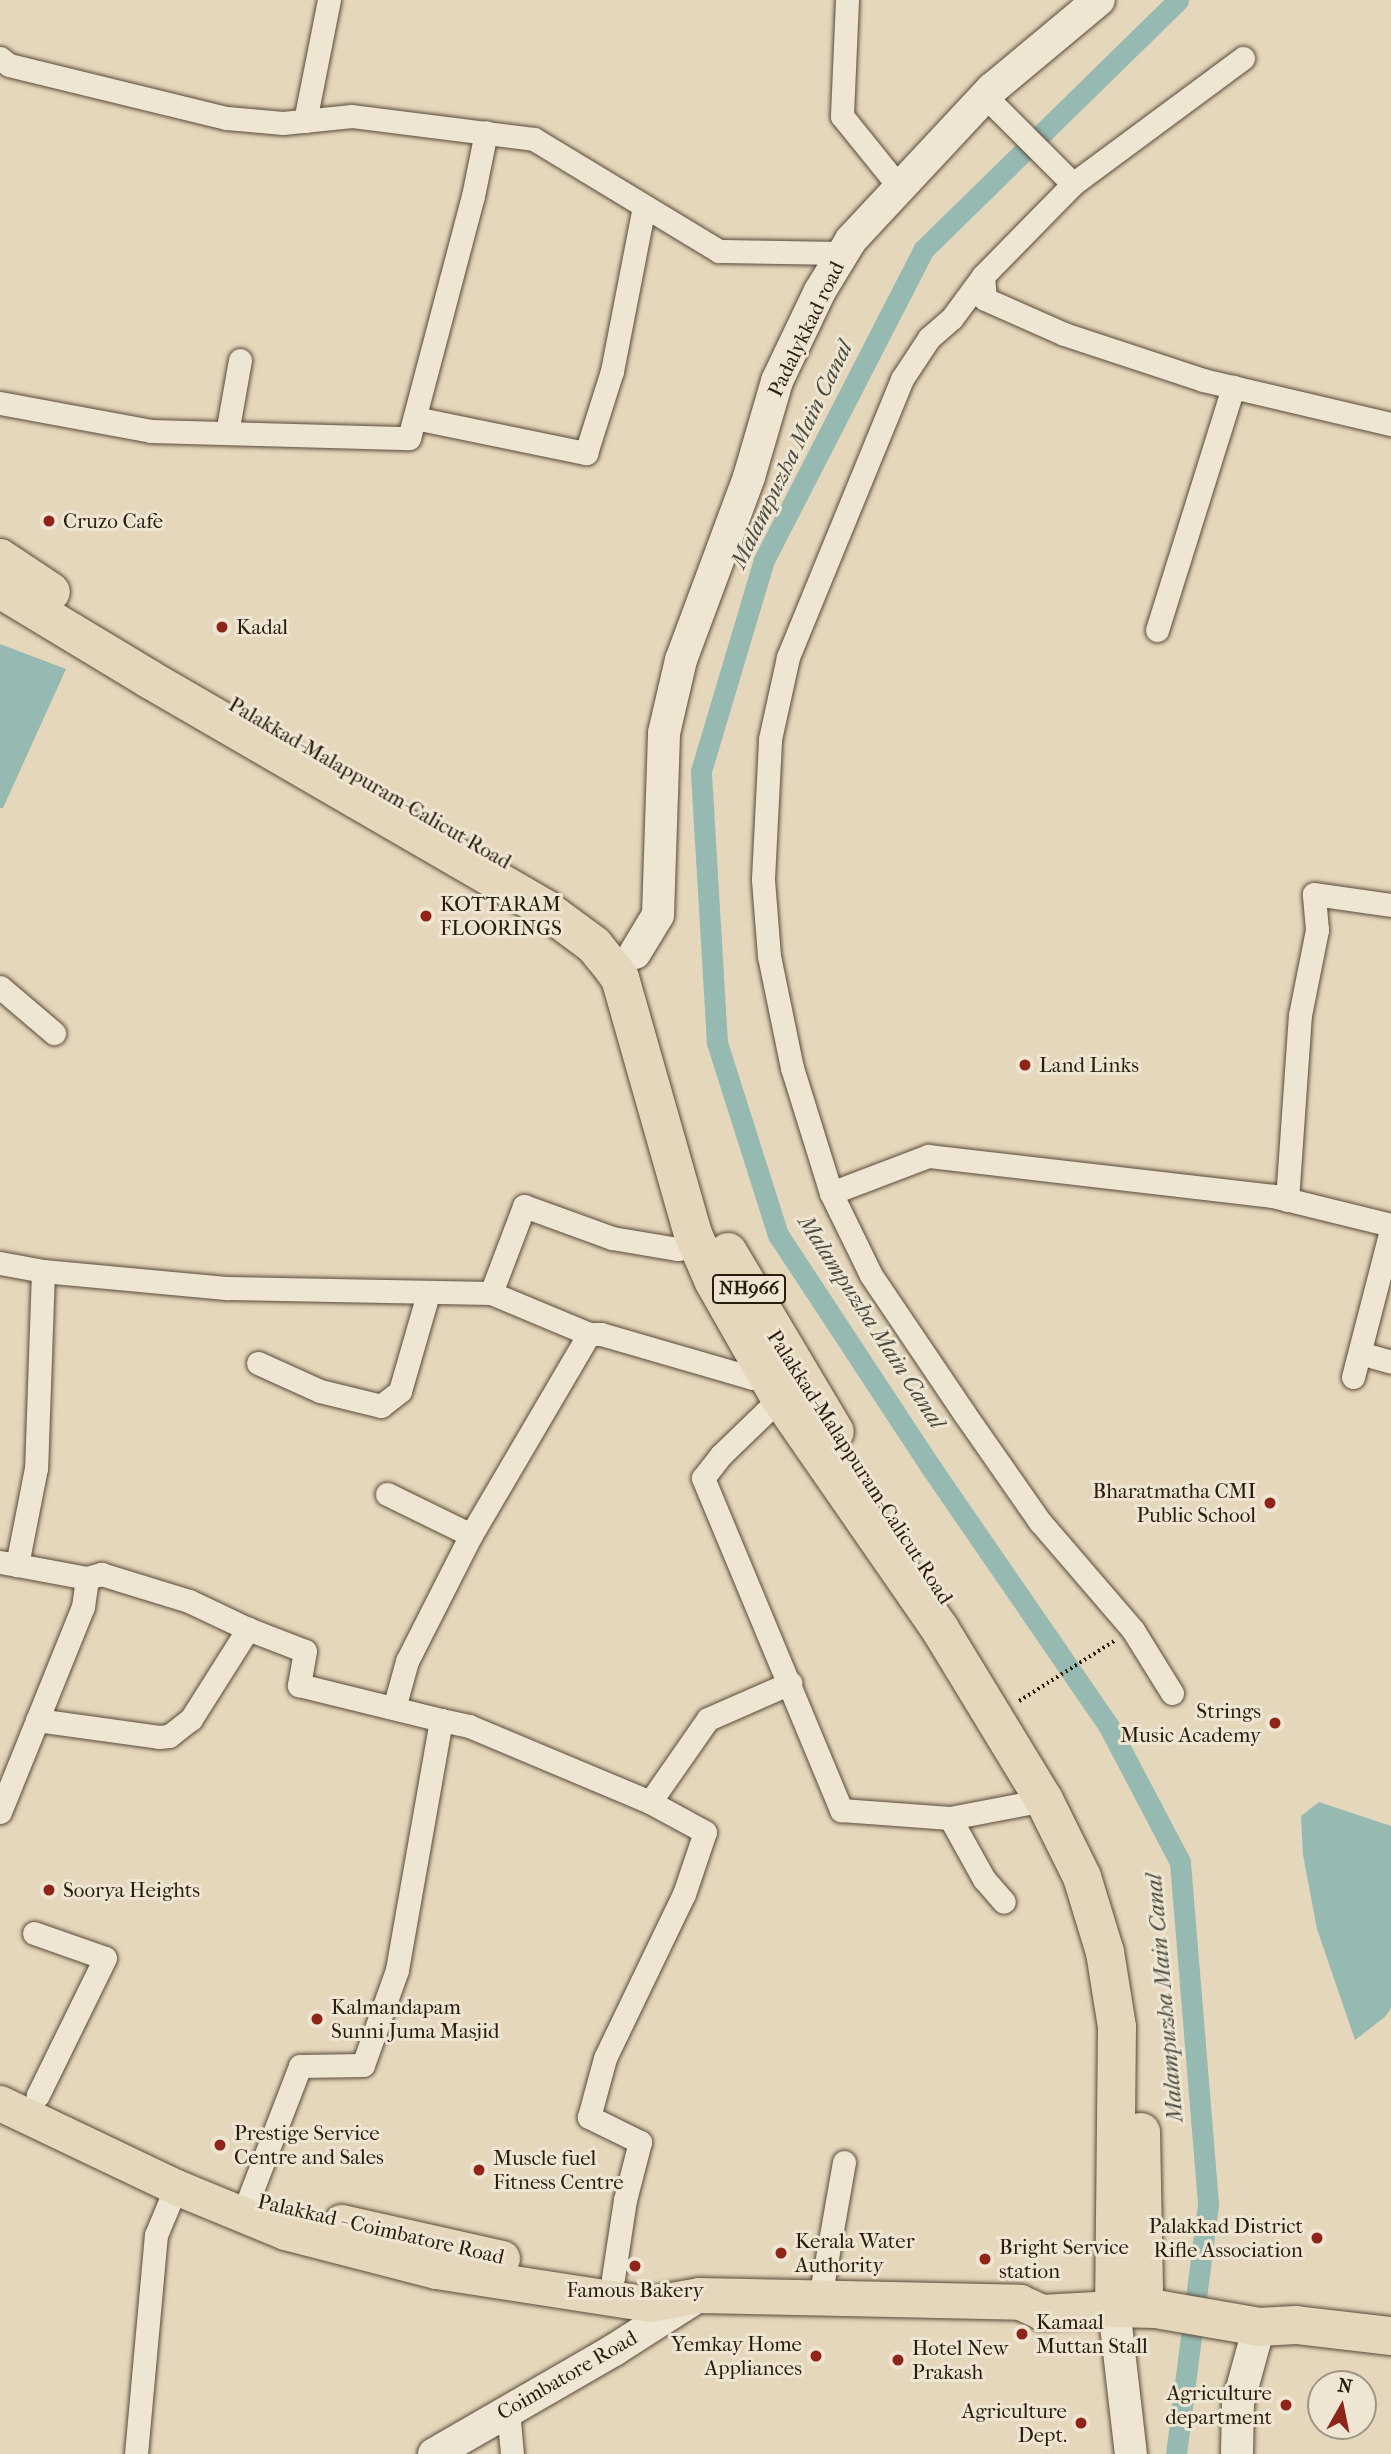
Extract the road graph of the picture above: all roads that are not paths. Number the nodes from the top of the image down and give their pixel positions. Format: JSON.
{"nodes":[{"id":1,"x":329,"y":0,"type":"edge"},
{"id":2,"x":847,"y":0,"type":"edge"},
{"id":3,"x":1099,"y":0,"type":"edge"},
{"id":4,"x":0,"y":58,"type":"edge"},
{"id":5,"x":1243,"y":58,"type":"dead end"},
{"id":6,"x":985,"y":96,"type":"junction"},
{"id":7,"x":305,"y":121,"type":"junction"},
{"id":8,"x":486,"y":132,"type":"junction"},
{"id":9,"x":1073,"y":184,"type":"junction"},
{"id":10,"x":900,"y":188,"type":"junction"},
{"id":11,"x":644,"y":207,"type":"junction"},
{"id":12,"x":844,"y":253,"type":"junction"},
{"id":13,"x":983,"y":276,"type":"junction"},
{"id":14,"x":240,"y":360,"type":"dead end"},
{"id":15,"x":1233,"y":387,"type":"junction"},
{"id":16,"x":0,"y":402,"type":"edge"},
{"id":17,"x":415,"y":418,"type":"junction"},
{"id":18,"x":1391,"y":424,"type":"edge"},
{"id":19,"x":227,"y":433,"type":"junction"},
{"id":20,"x":0,"y":558,"type":"edge"},
{"id":21,"x":0,"y":589,"type":"edge"},
{"id":22,"x":1157,"y":630,"type":"dead end"},
{"id":23,"x":1391,"y":905,"type":"edge"},
{"id":24,"x":624,"y":961,"type":"junction"},
{"id":25,"x":0,"y":987,"type":"edge"},
{"id":26,"x":54,"y":1033,"type":"dead end"},
{"id":27,"x":831,"y":1193,"type":"junction"},
{"id":28,"x":1287,"y":1200,"type":"junction"},
{"id":29,"x":1391,"y":1227,"type":"edge"},
{"id":30,"x":698,"y":1245,"type":"junction"},
{"id":31,"x":0,"y":1263,"type":"edge"},
{"id":32,"x":43,"y":1271,"type":"junction"},
{"id":33,"x":491,"y":1293,"type":"junction"},
{"id":34,"x":428,"y":1294,"type":"junction"},
{"id":35,"x":589,"y":1334,"type":"junction"},
{"id":36,"x":1360,"y":1353,"type":"junction"},
{"id":37,"x":258,"y":1363,"type":"dead end"},
{"id":38,"x":1391,"y":1363,"type":"edge"},
{"id":39,"x":1353,"y":1377,"type":"dead end"},
{"id":40,"x":773,"y":1387,"type":"junction"},
{"id":41,"x":387,"y":1494,"type":"dead end"},
{"id":42,"x":471,"y":1535,"type":"junction"},
{"id":43,"x":8,"y":1563,"type":"edge"},
{"id":44,"x":87,"y":1578,"type":"junction"},
{"id":45,"x":248,"y":1629,"type":"junction"},
{"id":46,"x":790,"y":1683,"type":"junction"},
{"id":47,"x":1172,"y":1693,"type":"dead end"},
{"id":48,"x":394,"y":1708,"type":"junction"},
{"id":49,"x":37,"y":1720,"type":"junction"},
{"id":50,"x":441,"y":1720,"type":"junction"},
{"id":51,"x":1044,"y":1800,"type":"junction"},
{"id":52,"x":650,"y":1802,"type":"junction"},
{"id":53,"x":0,"y":1812,"type":"edge"},
{"id":54,"x":950,"y":1818,"type":"junction"},
{"id":55,"x":1004,"y":1902,"type":"dead end"},
{"id":56,"x":34,"y":1933,"type":"dead end"},
{"id":57,"x":1121,"y":1970,"type":"junction"},
{"id":58,"x":0,"y":2078,"type":"edge"},
{"id":59,"x":38,"y":2095,"type":"junction"},
{"id":60,"x":0,"y":2103,"type":"edge"},
{"id":61,"x":844,"y":2162,"type":"dead end"},
{"id":62,"x":176,"y":2186,"type":"junction"},
{"id":63,"x":249,"y":2198,"type":"junction"},
{"id":64,"x":613,"y":2278,"type":"junction"},
{"id":65,"x":699,"y":2295,"type":"junction"},
{"id":66,"x":820,"y":2298,"type":"junction"},
{"id":67,"x":1138,"y":2298,"type":"junction"},
{"id":68,"x":1261,"y":2319,"type":"junction"},
{"id":69,"x":1391,"y":2336,"type":"edge"},
{"id":70,"x":508,"y":2410,"type":"junction"},
{"id":71,"x":136,"y":2454,"type":"edge"},
{"id":72,"x":434,"y":2454,"type":"edge"},
{"id":73,"x":512,"y":2454,"type":"edge"},
{"id":74,"x":1131,"y":2454,"type":"edge"},
{"id":75,"x":1237,"y":2454,"type":"edge"}],
"edges":[{"from":1,"to":7,"type":"street"},
{"from":2,"to":10,"type":"street"},
{"from":3,"to":6,"type":"street","name":"Padalykkad road"},
{"from":4,"to":7,"type":"street"},
{"from":5,"to":9,"type":"street"},
{"from":6,"to":9,"type":"street"},
{"from":6,"to":10,"type":"street","name":"Padalykkad road"},
{"from":7,"to":8,"type":"street"},
{"from":8,"to":11,"type":"street"},
{"from":8,"to":17,"type":"street"},
{"from":9,"to":13,"type":"street"},
{"from":10,"to":12,"type":"street","name":"Padalykkad road"},
{"from":11,"to":12,"type":"street"},
{"from":11,"to":17,"type":"street"},
{"from":12,"to":24,"type":"street","name":"Padalykkad road"},
{"from":13,"to":15,"type":"street"},
{"from":13,"to":27,"type":"street"},
{"from":14,"to":19,"type":"street"},
{"from":15,"to":18,"type":"street"},
{"from":15,"to":22,"type":"street"},
{"from":16,"to":19,"type":"street"},
{"from":17,"to":19,"type":"street"},
{"from":20,"to":24,"type":"highway","name":"Palakkad-Malappuram-Calicut Road","number":"NH966"},
{"from":21,"to":24,"type":"highway","name":"Palakkad-Malappuram-Calicut Road","number":"NH966"},
{"from":23,"to":28,"type":"street"},
{"from":24,"to":30,"type":"highway","name":"Palakkad-Malappuram-Calicut Road","number":"NH966"},
{"from":24,"to":57,"type":"highway","name":"Palakkad-Malappuram-Calicut Road","number":"NH966"},
{"from":25,"to":26,"type":"street"},
{"from":27,"to":28,"type":"street"},
{"from":27,"to":47,"type":"street"},
{"from":28,"to":29,"type":"street"},
{"from":29,"to":36,"type":"street"},
{"from":30,"to":33,"type":"street"},
{"from":30,"to":40,"type":"highway","name":"Palakkad-Malappuram-Calicut Road","number":"NH966"},
{"from":31,"to":32,"type":"street"},
{"from":32,"to":34,"type":"street"},
{"from":32,"to":43,"type":"street"},
{"from":33,"to":34,"type":"street"},
{"from":33,"to":35,"type":"street"},
{"from":34,"to":37,"type":"street"},
{"from":35,"to":40,"type":"street"},
{"from":35,"to":42,"type":"street"},
{"from":36,"to":38,"type":"street"},
{"from":36,"to":39,"type":"street"},
{"from":40,"to":46,"type":"street"},
{"from":40,"to":51,"type":"highway","name":"Palakkad-Malappuram-Calicut Road","number":"NH966"},
{"from":41,"to":42,"type":"street"},
{"from":42,"to":48,"type":"street"},
{"from":43,"to":44,"type":"street"},
{"from":44,"to":45,"type":"street"},
{"from":44,"to":49,"type":"street"},
{"from":45,"to":48,"type":"street"},
{"from":45,"to":49,"type":"street"},
{"from":46,"to":52,"type":"street"},
{"from":46,"to":54,"type":"street"},
{"from":48,"to":50,"type":"street"},
{"from":49,"to":53,"type":"street"},
{"from":50,"to":52,"type":"street"},
{"from":50,"to":63,"type":"street"},
{"from":51,"to":54,"type":"street"},
{"from":51,"to":57,"type":"highway","name":"Palakkad-Malappuram-Calicut Road","number":"NH966"},
{"from":52,"to":64,"type":"street"},
{"from":54,"to":55,"type":"street"},
{"from":56,"to":59,"type":"street"},
{"from":57,"to":67,"type":"highway","name":"Palakkad-Malappuram-Calicut Road","number":"NH966"},
{"from":58,"to":59,"type":"main road","name":"Palakkad - Coimbatore Road"},
{"from":59,"to":63,"type":"main road","name":"Palakkad - Coimbatore Road"},
{"from":60,"to":62,"type":"main road","name":"Palakkad - Coimbatore Road"},
{"from":61,"to":66,"type":"street"},
{"from":62,"to":65,"type":"main road","name":"Palakkad - Coimbatore Road"},
{"from":62,"to":71,"type":"street"},
{"from":63,"to":64,"type":"main road","name":"Palakkad - Coimbatore Road"},
{"from":64,"to":65,"type":"main road","name":"Palakkad - Coimbatore Road"},
{"from":65,"to":66,"type":"main road","name":"Palakkad - Coimbatore Road"},
{"from":65,"to":70,"type":"street","name":"Coimbatore Road"},
{"from":66,"to":67,"type":"main road","name":"Palakkad - Coimbatore Road"},
{"from":67,"to":68,"type":"highway","name":"Palakkad - Coimbatore Road"},
{"from":67,"to":74,"type":"street"},
{"from":68,"to":69,"type":"highway","name":"Palakkad - Coimbatore Road"},
{"from":68,"to":75,"type":"street"},
{"from":70,"to":72,"type":"street","name":"Coimbatore Road"},
{"from":70,"to":73,"type":"street"}]}
